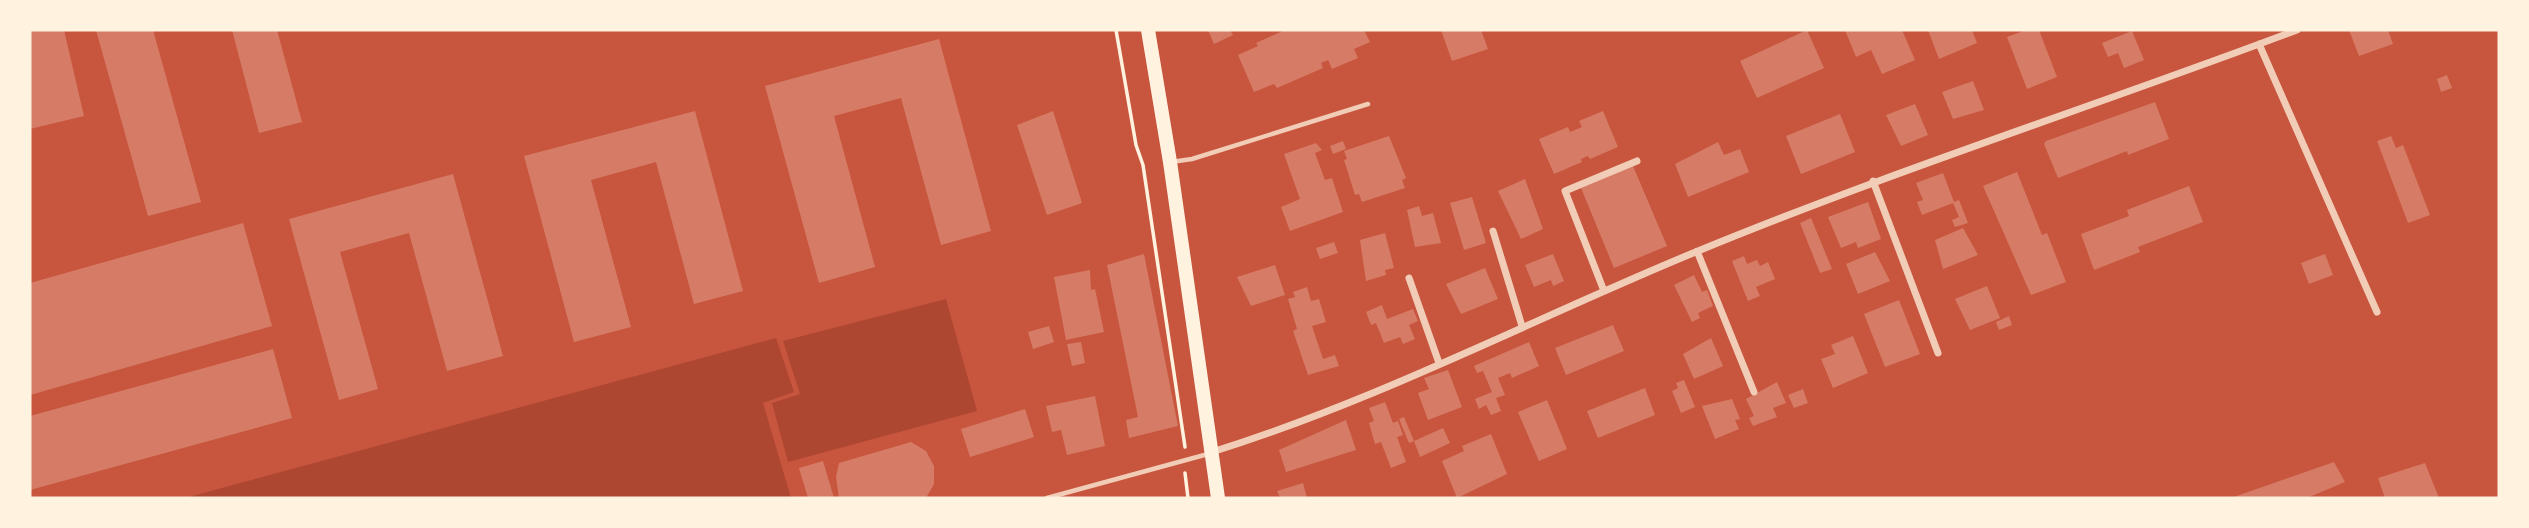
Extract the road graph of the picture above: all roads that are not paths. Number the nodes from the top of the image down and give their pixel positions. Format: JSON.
{"nodes":[{"id":1,"x":1148,"y":30,"type":"edge"},
{"id":2,"x":2297,"y":30,"type":"edge"},
{"id":3,"x":2259,"y":44,"type":"junction"},
{"id":4,"x":1368,"y":104,"type":"dead end"},
{"id":5,"x":1637,"y":161,"type":"dead end"},
{"id":6,"x":1170,"y":162,"type":"junction"},
{"id":7,"x":1873,"y":181,"type":"junction"},
{"id":8,"x":1493,"y":231,"type":"dead end"},
{"id":9,"x":1697,"y":251,"type":"junction"},
{"id":10,"x":1409,"y":278,"type":"dead end"},
{"id":11,"x":1604,"y":291,"type":"junction"},
{"id":12,"x":2376,"y":312,"type":"dead end"},
{"id":13,"x":1522,"y":326,"type":"junction"},
{"id":14,"x":1938,"y":353,"type":"dead end"},
{"id":15,"x":1439,"y":363,"type":"junction"},
{"id":16,"x":1754,"y":391,"type":"dead end"},
{"id":17,"x":1212,"y":452,"type":"junction"},
{"id":18,"x":1047,"y":498,"type":"edge"},
{"id":19,"x":1218,"y":498,"type":"edge"}],
"edges":[{"from":1,"to":6,"type":"main road"},
{"from":2,"to":3,"type":"street"},
{"from":3,"to":7,"type":"street"},
{"from":3,"to":12,"type":"street"},
{"from":4,"to":6,"type":"lane"},
{"from":5,"to":11,"type":"street"},
{"from":6,"to":17,"type":"main road"},
{"from":7,"to":9,"type":"street"},
{"from":7,"to":14,"type":"street"},
{"from":8,"to":13,"type":"street"},
{"from":9,"to":11,"type":"street"},
{"from":9,"to":16,"type":"street"},
{"from":10,"to":15,"type":"street"},
{"from":11,"to":13,"type":"street"},
{"from":13,"to":15,"type":"street"},
{"from":15,"to":17,"type":"street"},
{"from":17,"to":18,"type":"lane"},
{"from":17,"to":19,"type":"main road"}]}
